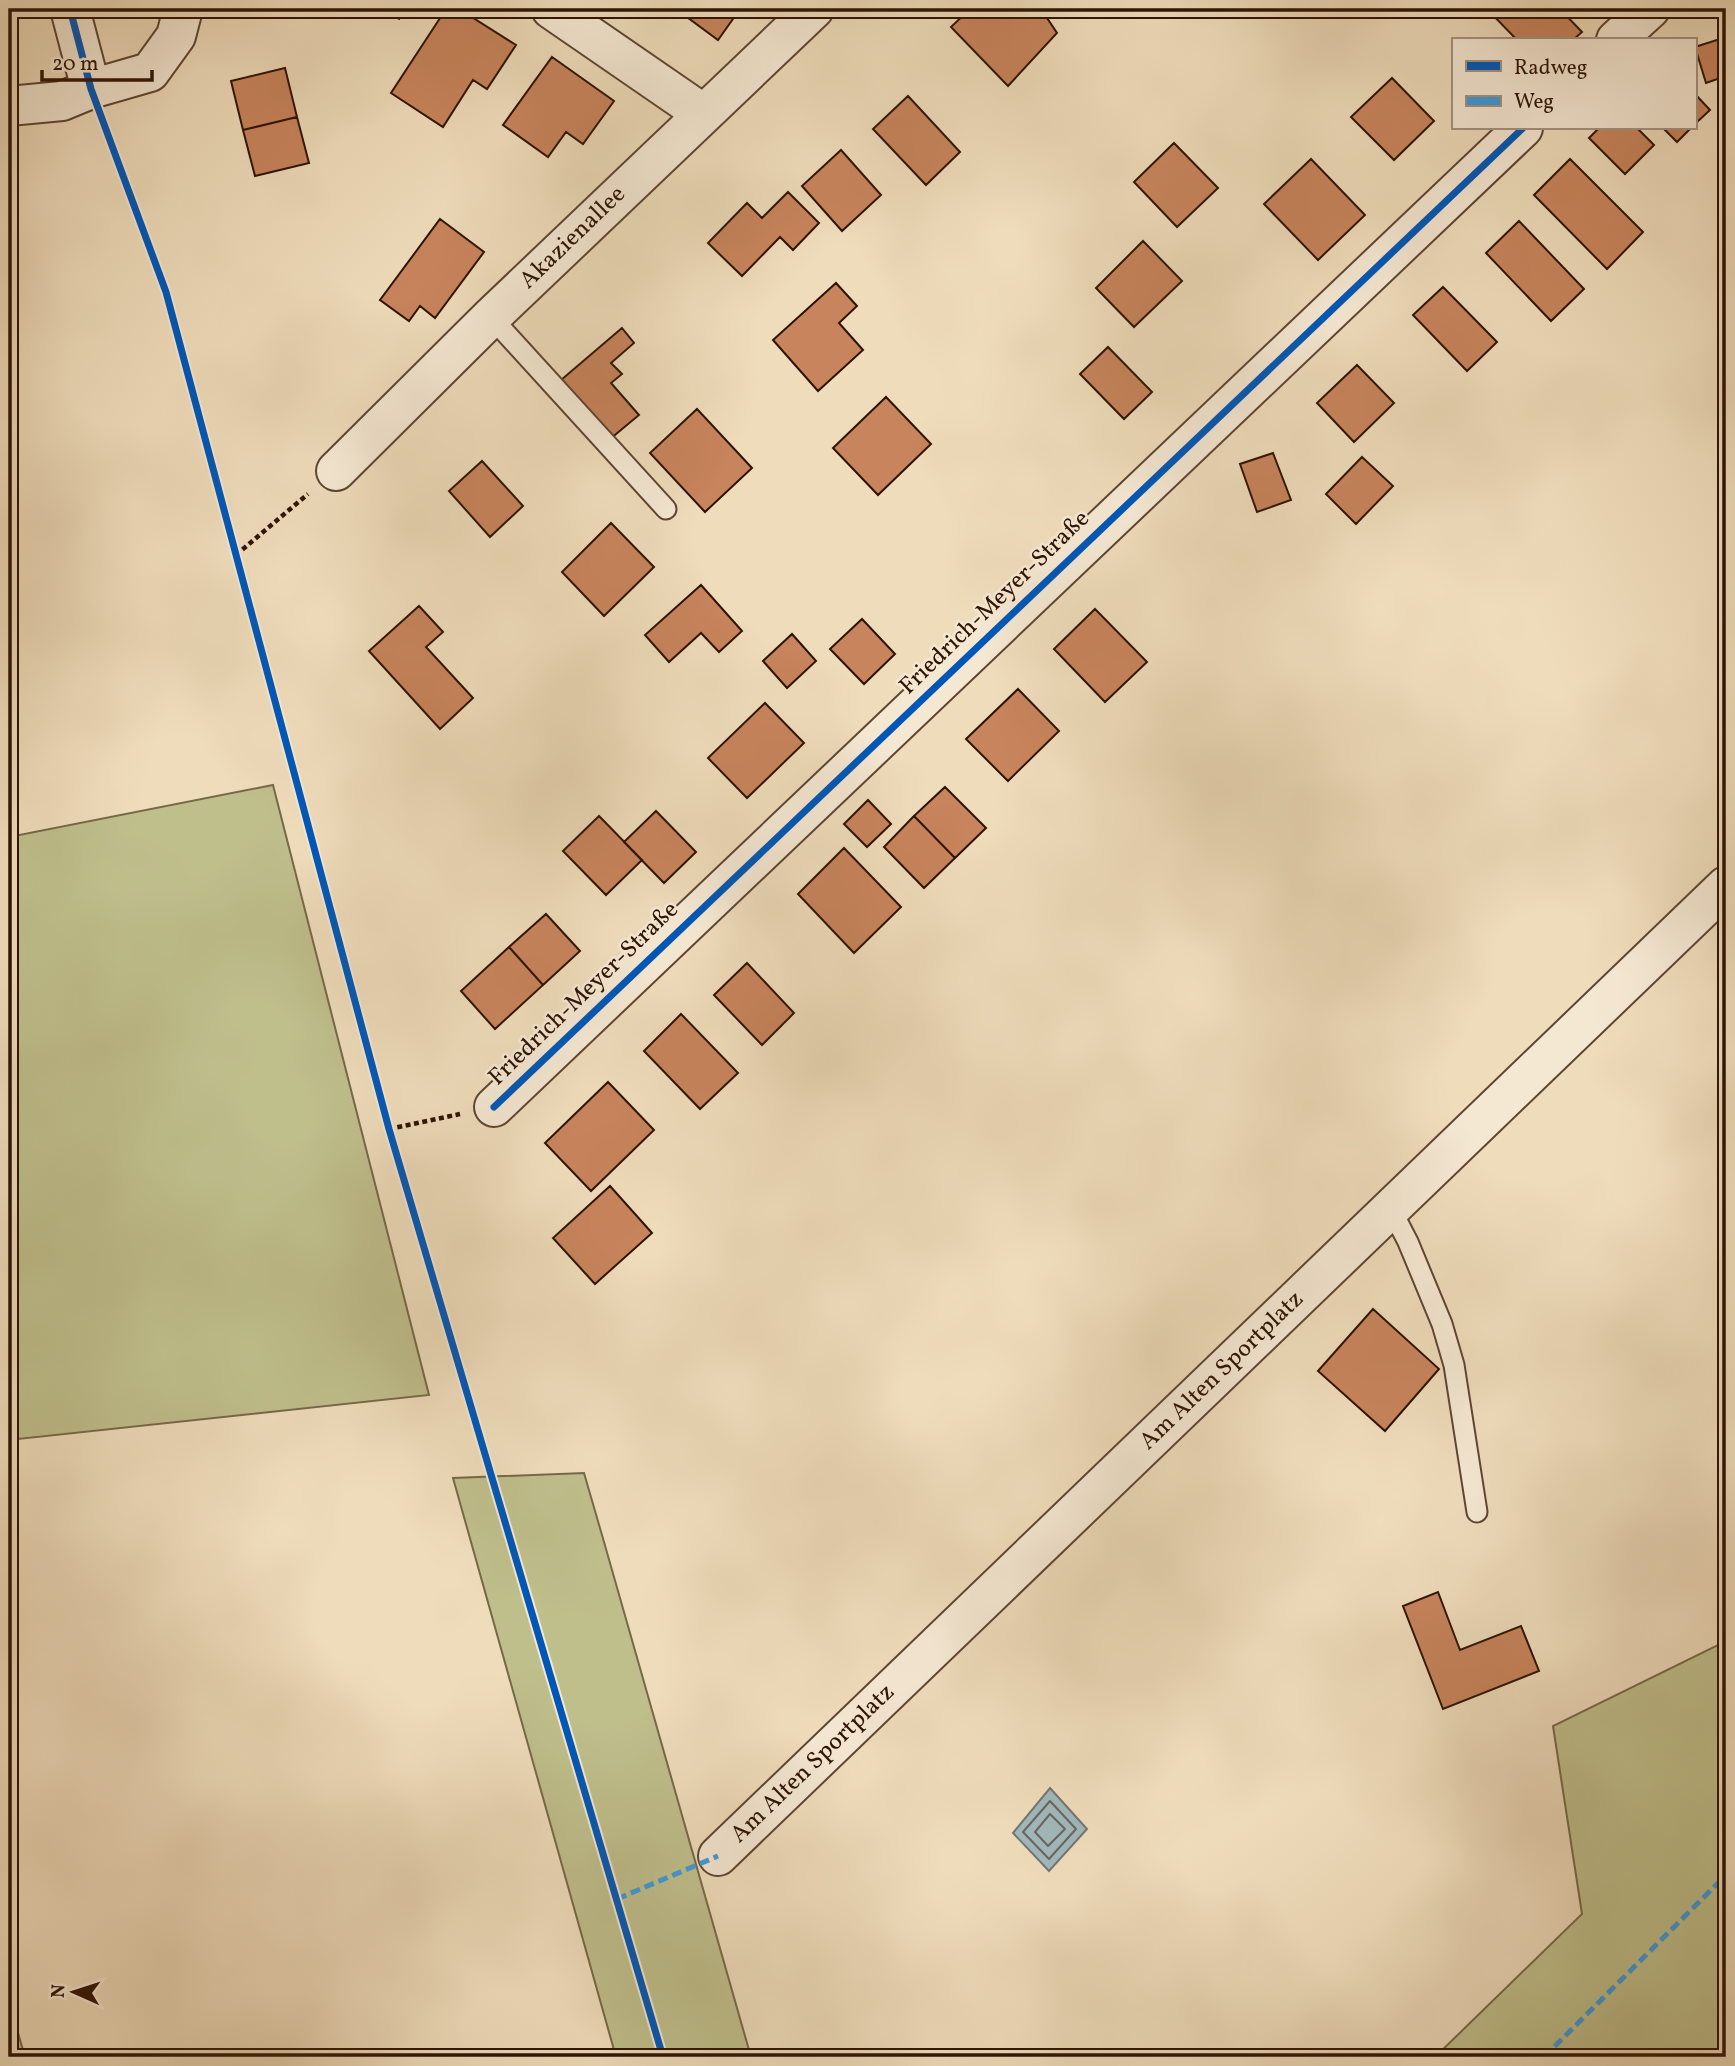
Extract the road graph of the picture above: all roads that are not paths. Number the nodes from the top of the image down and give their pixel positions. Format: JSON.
{"nodes":[{"id":1,"x":70,"y":9,"type":"edge"},
{"id":2,"x":183,"y":9,"type":"edge"},
{"id":3,"x":551,"y":9,"type":"edge"},
{"id":4,"x":814,"y":9,"type":"edge"},
{"id":5,"x":1650,"y":9,"type":"edge"},
{"id":6,"x":1618,"y":38,"type":"edge"},
{"id":7,"x":97,"y":87,"type":"junction"},
{"id":8,"x":9,"y":106,"type":"edge"},
{"id":9,"x":702,"y":113,"type":"junction"},
{"id":10,"x":1521,"y":130,"type":"edge"},
{"id":11,"x":491,"y":317,"type":"junction"},
{"id":12,"x":336,"y":471,"type":"road end"},
{"id":13,"x":666,"y":509,"type":"dead end"},
{"id":14,"x":1726,"y":886,"type":"edge"},
{"id":15,"x":494,"y":1107,"type":"road end"},
{"id":16,"x":1391,"y":1209,"type":"junction"},
{"id":17,"x":1477,"y":1512,"type":"dead end"},
{"id":18,"x":718,"y":1856,"type":"dead end"}],
"edges":[{"from":1,"to":7,"type":"street"},
{"from":2,"to":7,"type":"street"},
{"from":3,"to":9,"type":"street"},
{"from":4,"to":9,"type":"street","name":"Akazienallee"},
{"from":5,"to":6,"type":"street"},
{"from":7,"to":8,"type":"street"},
{"from":9,"to":11,"type":"street","name":"Akazienallee"},
{"from":10,"to":15,"type":"street","name":"Friedrich-Meyer-Straße"},
{"from":11,"to":12,"type":"street","name":"Akazienallee"},
{"from":11,"to":13,"type":"lane"},
{"from":14,"to":16,"type":"street","name":"Am Alten Sportplatz"},
{"from":16,"to":17,"type":"lane"},
{"from":16,"to":18,"type":"street","name":"Am Alten Sportplatz"}]}
